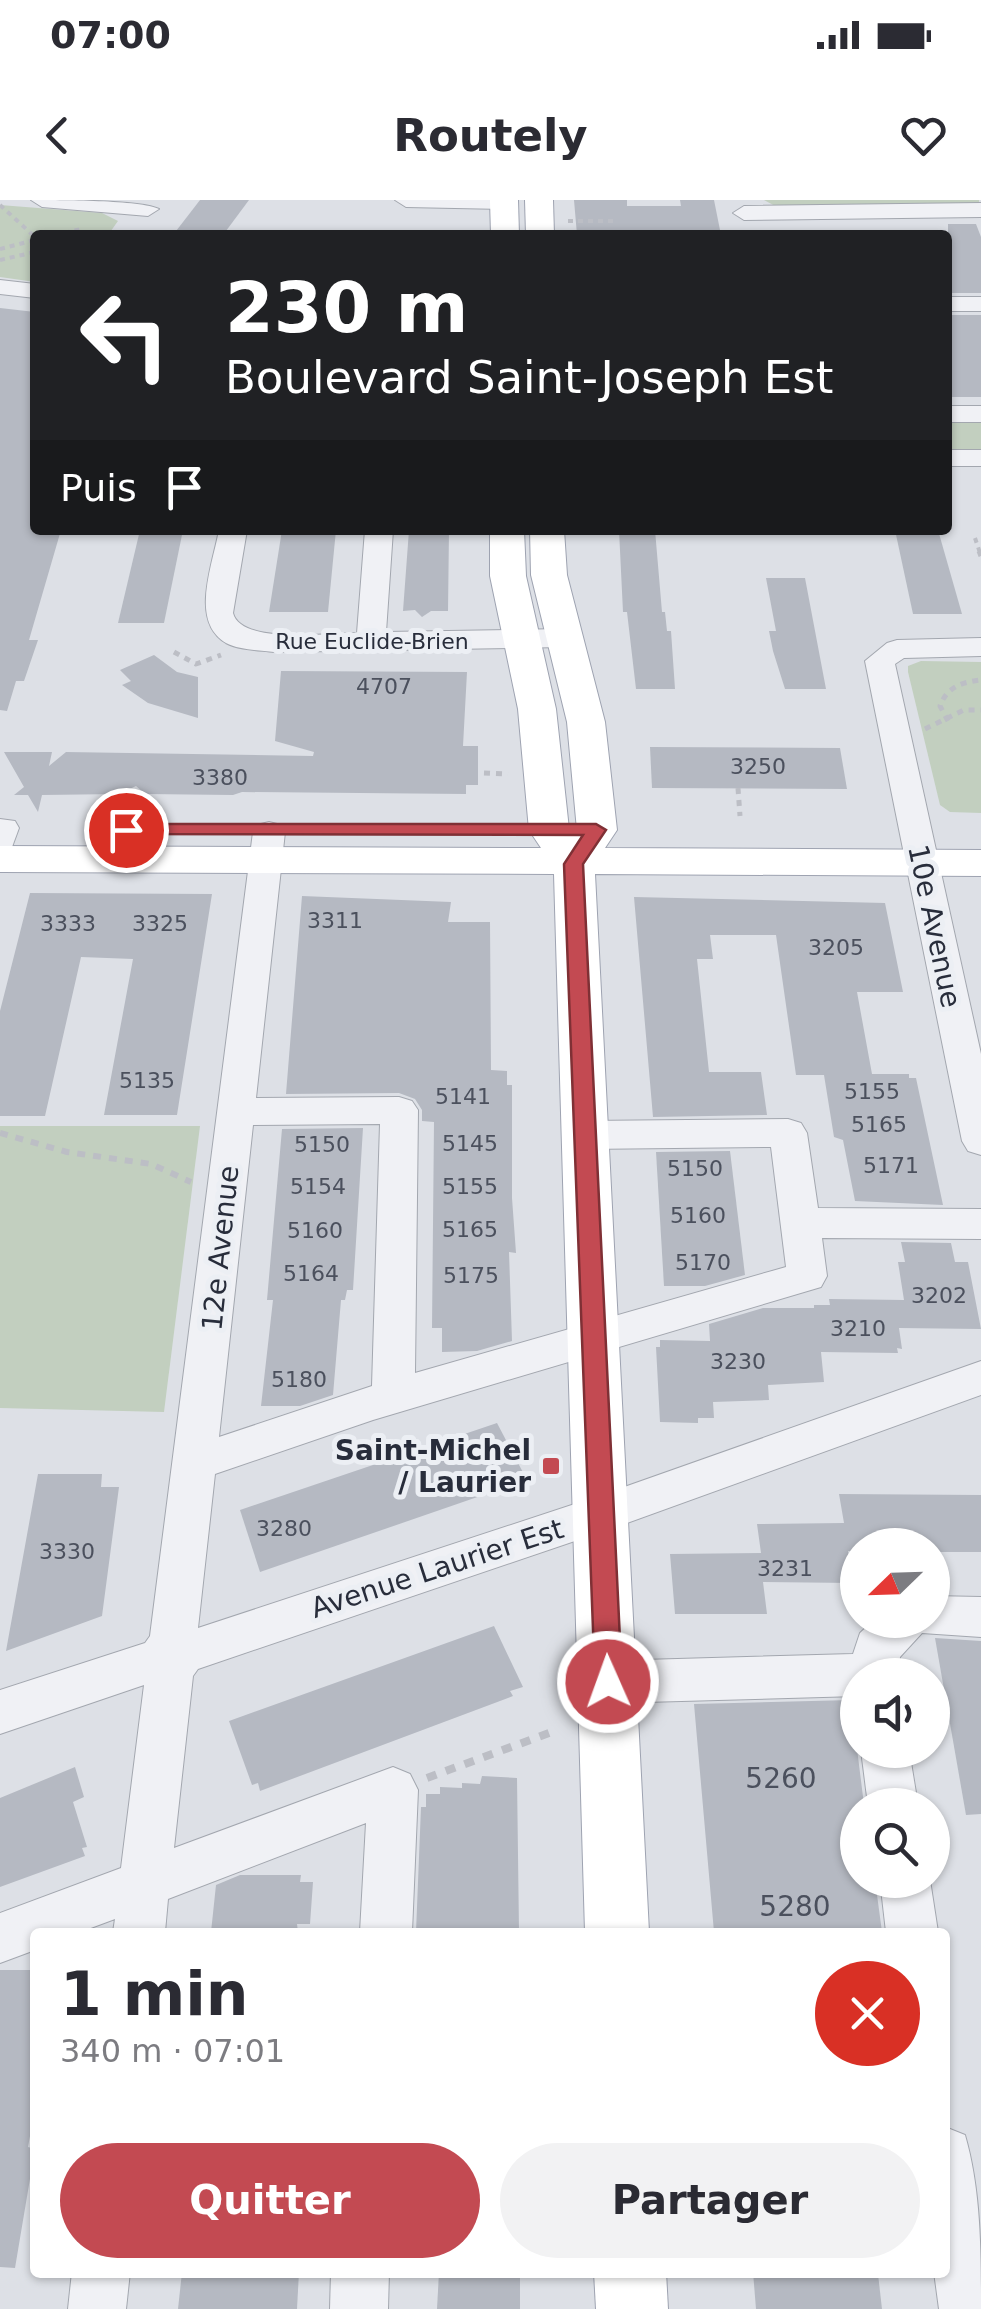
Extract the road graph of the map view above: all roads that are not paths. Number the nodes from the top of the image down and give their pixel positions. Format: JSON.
{"nodes":[{"id":1,"x":42,"y":200,"type":"edge"},
{"id":2,"x":406,"y":200,"type":"edge"},
{"id":3,"x":504,"y":201,"type":"edge"},
{"id":4,"x":152,"y":205,"type":"edge"},
{"id":5,"x":981,"y":210,"type":"edge"},
{"id":6,"x":745,"y":216,"type":"edge"},
{"id":7,"x":120,"y":230,"type":"edge"},
{"id":8,"x":504,"y":230,"type":"edge"},
{"id":9,"x":0,"y":287,"type":"edge"},
{"id":10,"x":30,"y":290,"type":"edge"},
{"id":11,"x":952,"y":304,"type":"edge"},
{"id":12,"x":981,"y":304,"type":"edge"},
{"id":13,"x":952,"y":414,"type":"edge"},
{"id":14,"x":981,"y":414,"type":"edge"},
{"id":15,"x":952,"y":458,"type":"edge"},
{"id":16,"x":981,"y":458,"type":"edge"},
{"id":17,"x":232,"y":535,"type":"edge"},
{"id":18,"x":380,"y":535,"type":"edge"},
{"id":19,"x":507,"y":535,"type":"edge"},
{"id":20,"x":548,"y":535,"type":"edge"},
{"id":21,"x":564,"y":638,"type":"junction"},
{"id":22,"x":520,"y":639,"type":"junction"},
{"id":23,"x":371,"y":642,"type":"junction"},
{"id":24,"x":981,"y":646,"type":"edge"},
{"id":25,"x":981,"y":829,"type":"edge"},
{"id":26,"x":1,"y":839,"type":"edge"},
{"id":27,"x":573,"y":841,"type":"junction"},
{"id":28,"x":918,"y":846,"type":"junction"},
{"id":29,"x":267,"y":847,"type":"junction"},
{"id":30,"x":981,"y":863,"type":"edge"},
{"id":31,"x":236,"y":1112,"type":"junction"},
{"id":32,"x":585,"y":1135,"type":"junction"},
{"id":33,"x":981,"y":1140,"type":"edge"},
{"id":34,"x":800,"y":1223,"type":"junction"},
{"id":35,"x":981,"y":1224,"type":"edge"},
{"id":36,"x":593,"y":1340,"type":"junction"},
{"id":37,"x":981,"y":1378,"type":"edge"},
{"id":38,"x":392,"y":1396,"type":"junction"},
{"id":39,"x":196,"y":1462,"type":"junction"},
{"id":40,"x":600,"y":1514,"type":"junction"},
{"id":41,"x":950,"y":1616,"type":"edge"},
{"id":42,"x":981,"y":1617,"type":"edge"},
{"id":43,"x":168,"y":1659,"type":"junction"},
{"id":44,"x":840,"y":1676,"type":"edge"},
{"id":45,"x":608,"y":1682,"type":"junction"},
{"id":46,"x":0,"y":1712,"type":"edge"},
{"id":47,"x":145,"y":1883,"type":"junction"},
{"id":48,"x":907,"y":1898,"type":"edge"},
{"id":49,"x":139,"y":1928,"type":"edge"},
{"id":50,"x":386,"y":1928,"type":"edge"},
{"id":51,"x":617,"y":1928,"type":"edge"},
{"id":52,"x":911,"y":1928,"type":"edge"},
{"id":53,"x":0,"y":1938,"type":"edge"},
{"id":54,"x":950,"y":2188,"type":"edge"},
{"id":55,"x":100,"y":2278,"type":"edge"},
{"id":56,"x":360,"y":2278,"type":"edge"},
{"id":57,"x":630,"y":2278,"type":"edge"},
{"id":58,"x":97,"y":2309,"type":"edge"},
{"id":59,"x":359,"y":2309,"type":"edge"},
{"id":60,"x":632,"y":2309,"type":"edge"},
{"id":61,"x":968,"y":2309,"type":"edge"}],
"edges":[{"from":1,"to":4,"type":"street"},
{"from":2,"to":3,"type":"street"},
{"from":3,"to":8,"type":"main road"},
{"from":4,"to":7,"type":"street"},
{"from":5,"to":6,"type":"street"},
{"from":9,"to":10,"type":"street"},
{"from":11,"to":12,"type":"street"},
{"from":13,"to":14,"type":"street"},
{"from":15,"to":16,"type":"street"},
{"from":17,"to":23,"type":"street","name":"Rue Euclide-Brien"},
{"from":18,"to":23,"type":"street"},
{"from":19,"to":22,"type":"main road"},
{"from":20,"to":21,"type":"main road"},
{"from":21,"to":22,"type":"street","name":"Rue Euclide-Brien"},
{"from":21,"to":27,"type":"main road"},
{"from":22,"to":23,"type":"street","name":"Rue Euclide-Brien"},
{"from":22,"to":27,"type":"main road"},
{"from":24,"to":28,"type":"street","name":"10e Avenue"},
{"from":25,"to":28,"type":"main road"},
{"from":26,"to":29,"type":"main road"},
{"from":27,"to":28,"type":"main road"},
{"from":27,"to":29,"type":"main road"},
{"from":27,"to":32,"type":"main road"},
{"from":28,"to":30,"type":"main road"},
{"from":28,"to":33,"type":"street","name":"10e Avenue"},
{"from":29,"to":31,"type":"street","name":"12e Avenue"},
{"from":31,"to":38,"type":"street"},
{"from":31,"to":39,"type":"street","name":"12e Avenue"},
{"from":32,"to":34,"type":"street"},
{"from":32,"to":36,"type":"main road"},
{"from":34,"to":35,"type":"street"},
{"from":34,"to":36,"type":"street"},
{"from":36,"to":38,"type":"street"},
{"from":36,"to":40,"type":"main road"},
{"from":37,"to":40,"type":"street","name":"Avenue Laurier Est"},
{"from":38,"to":39,"type":"street"},
{"from":39,"to":43,"type":"street","name":"12e Avenue"},
{"from":40,"to":43,"type":"street","name":"Avenue Laurier Est"},
{"from":40,"to":45,"type":"main road"},
{"from":41,"to":42,"type":"street"},
{"from":43,"to":46,"type":"street","name":"Avenue Laurier Est"},
{"from":43,"to":47,"type":"street","name":"12e Avenue"},
{"from":44,"to":45,"type":"street"},
{"from":45,"to":51,"type":"main road"},
{"from":47,"to":49,"type":"street","name":"12e Avenue"},
{"from":47,"to":50,"type":"street"},
{"from":47,"to":53,"type":"street"},
{"from":48,"to":52,"type":"street"},
{"from":54,"to":61,"type":"street"},
{"from":55,"to":58,"type":"street"},
{"from":56,"to":59,"type":"street"},
{"from":57,"to":60,"type":"main road"}]}
